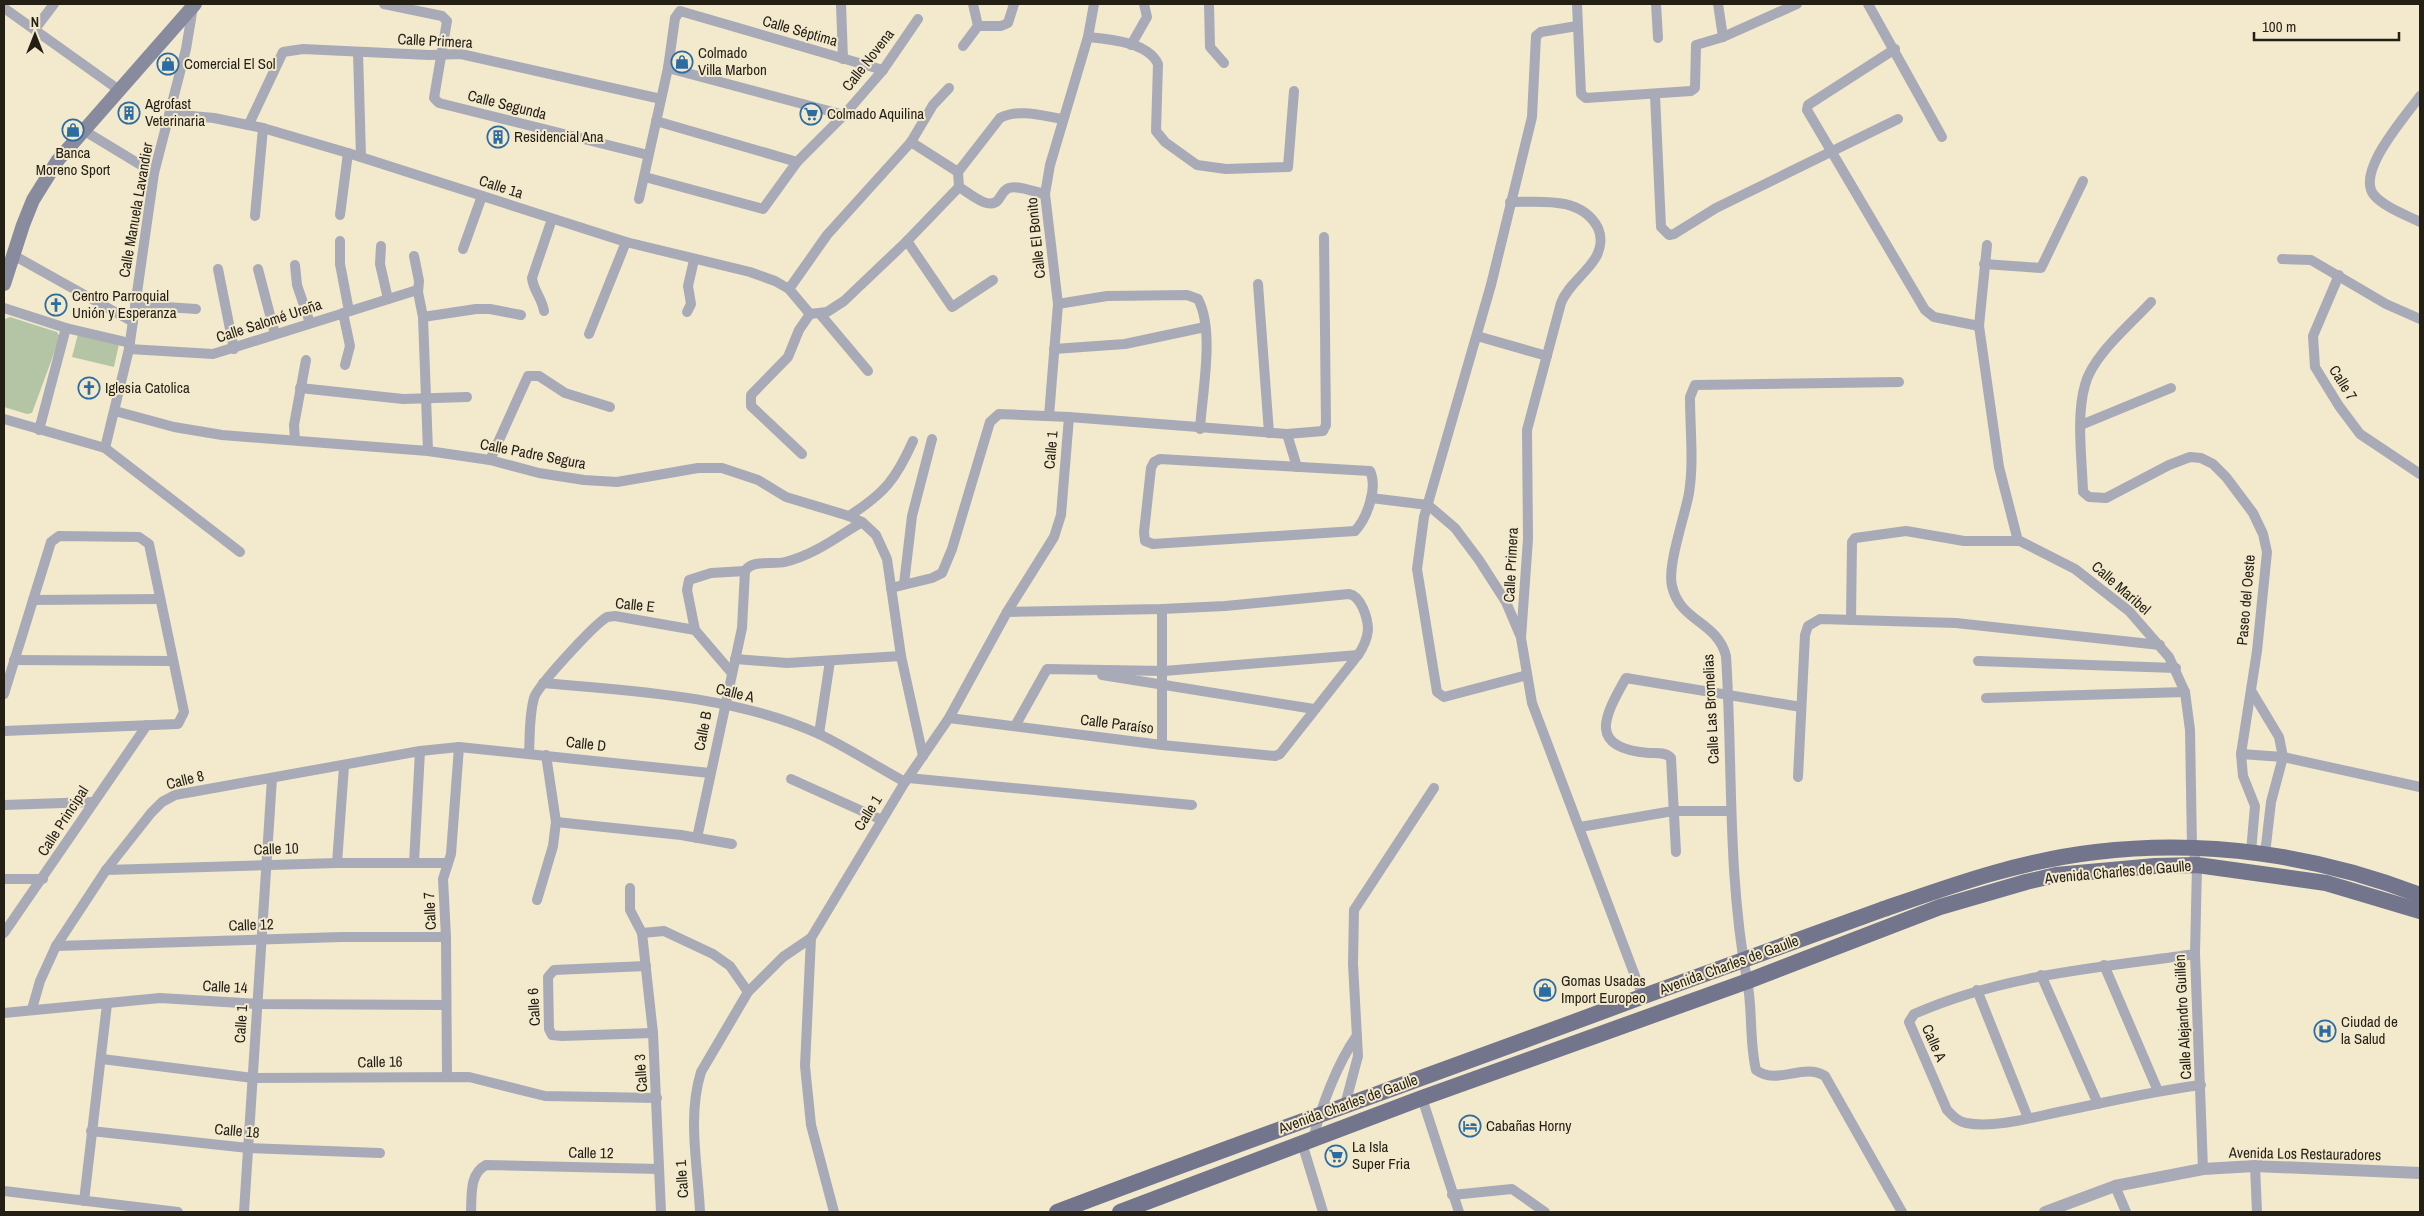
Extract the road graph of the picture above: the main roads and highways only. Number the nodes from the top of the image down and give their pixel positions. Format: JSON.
{"nodes":[{"id":1,"x":194,"y":5,"type":"edge"},
{"id":2,"x":4,"y":284,"type":"edge"},
{"id":3,"x":2420,"y":895,"type":"edge"},
{"id":4,"x":2420,"y":911,"type":"edge"},
{"id":5,"x":1057,"y":1212,"type":"edge"},
{"id":6,"x":1120,"y":1212,"type":"edge"}],
"edges":[{"from":1,"to":2,"type":"main road"},
{"from":3,"to":5,"type":"main road","name":"Avenida Charles de Gaulle"},
{"from":4,"to":6,"type":"main road","name":"Avenida Charles de Gaulle"}]}
